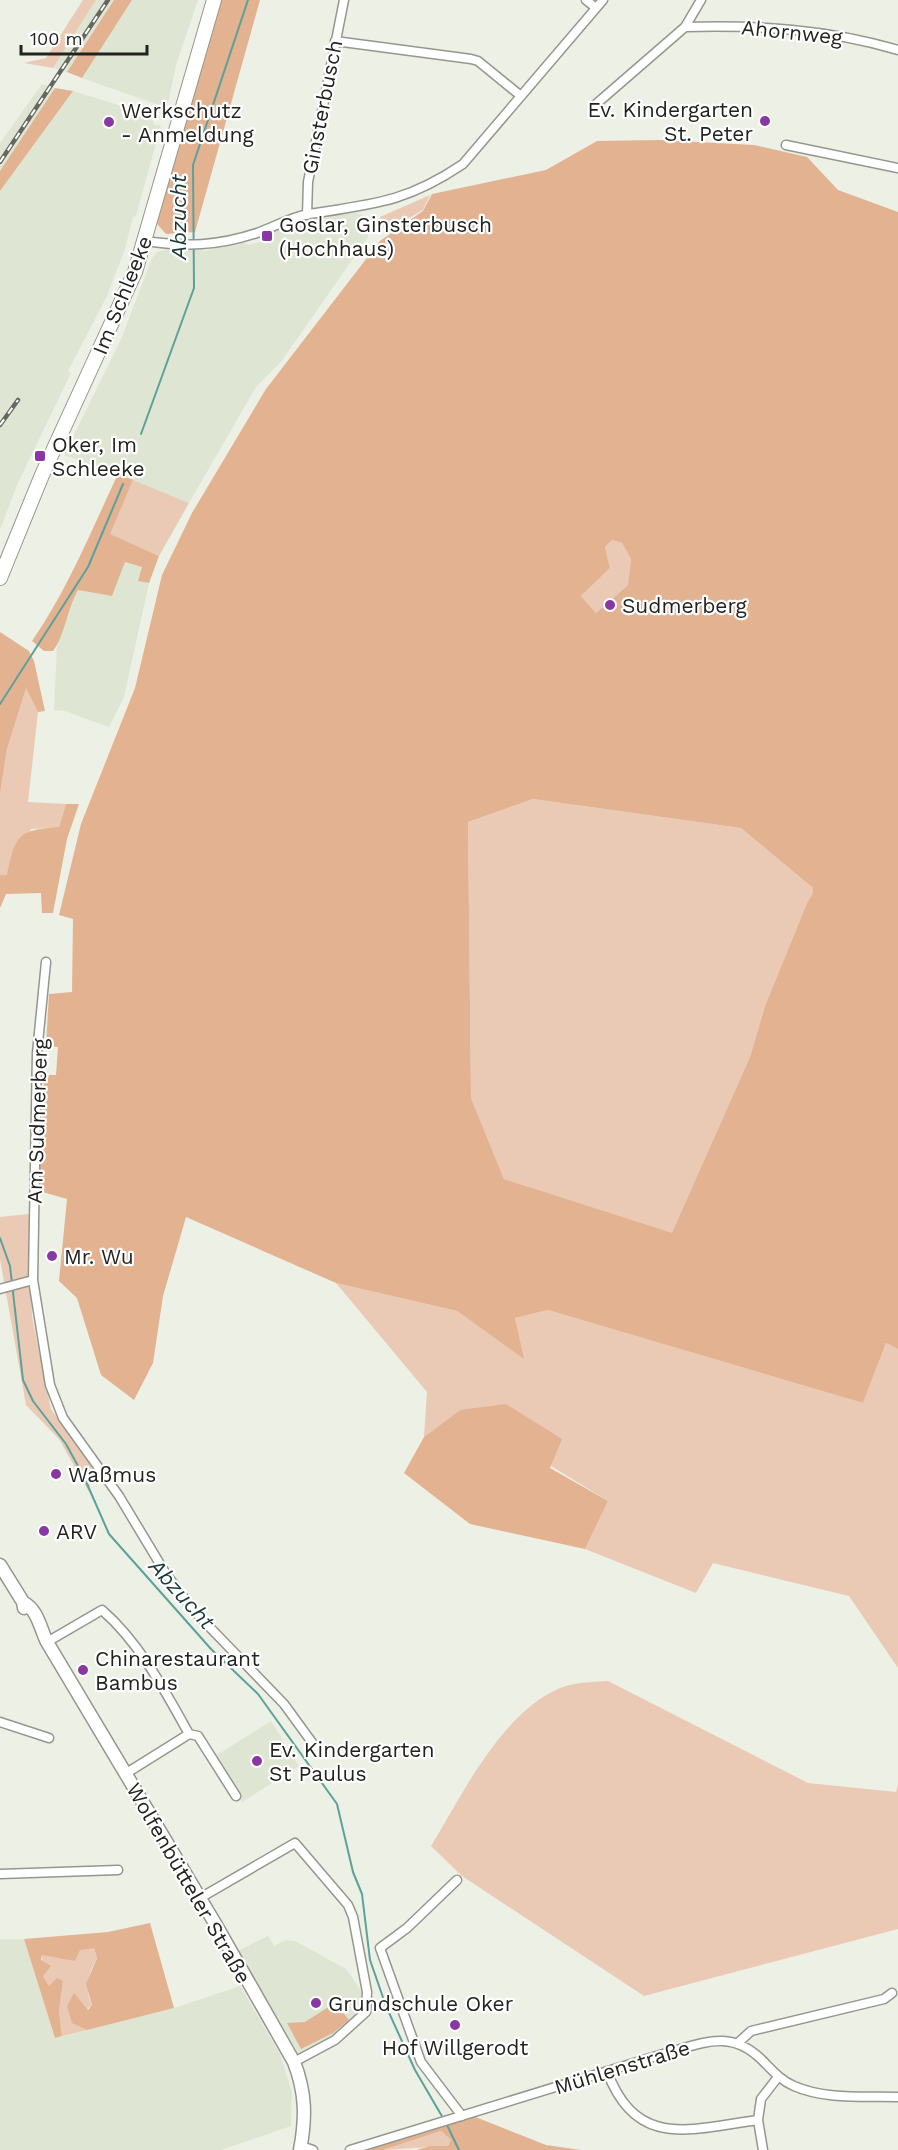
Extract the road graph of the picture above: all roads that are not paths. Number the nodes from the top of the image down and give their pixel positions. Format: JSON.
{"nodes":[{"id":1,"x":214,"y":0,"type":"edge"},
{"id":2,"x":344,"y":0,"type":"edge"},
{"id":3,"x":586,"y":0,"type":"edge"},
{"id":4,"x":603,"y":0,"type":"edge"},
{"id":5,"x":701,"y":0,"type":"edge"},
{"id":6,"x":596,"y":8,"type":"junction"},
{"id":7,"x":685,"y":27,"type":"junction"},
{"id":8,"x":335,"y":41,"type":"junction"},
{"id":9,"x":898,"y":50,"type":"edge"},
{"id":10,"x":521,"y":96,"type":"junction"},
{"id":11,"x":595,"y":105,"type":"dead end"},
{"id":12,"x":786,"y":145,"type":"dead end"},
{"id":13,"x":898,"y":168,"type":"edge"},
{"id":14,"x":307,"y":215,"type":"junction"},
{"id":15,"x":145,"y":241,"type":"junction"},
{"id":16,"x":0,"y":578,"type":"edge"},
{"id":17,"x":46,"y":962,"type":"dead end"},
{"id":18,"x":33,"y":1280,"type":"junction"},
{"id":19,"x":0,"y":1289,"type":"edge"},
{"id":20,"x":1,"y":1569,"type":"edge"},
{"id":21,"x":47,"y":1642,"type":"junction"},
{"id":22,"x":0,"y":1722,"type":"edge"},
{"id":23,"x":189,"y":1734,"type":"junction"},
{"id":24,"x":49,"y":1738,"type":"dead end"},
{"id":25,"x":319,"y":1752,"type":"dead end"},
{"id":26,"x":125,"y":1774,"type":"junction"},
{"id":27,"x":236,"y":1796,"type":"dead end"},
{"id":28,"x":118,"y":1870,"type":"dead end"},
{"id":29,"x":0,"y":1874,"type":"edge"},
{"id":30,"x":457,"y":1880,"type":"dead end"},
{"id":31,"x":200,"y":1898,"type":"junction"},
{"id":32,"x":892,"y":1993,"type":"dead end"},
{"id":33,"x":738,"y":2042,"type":"junction"},
{"id":34,"x":294,"y":2062,"type":"junction"},
{"id":35,"x":607,"y":2072,"type":"junction"},
{"id":36,"x":778,"y":2077,"type":"junction"},
{"id":37,"x":898,"y":2097,"type":"edge"},
{"id":38,"x":462,"y":2116,"type":"junction"},
{"id":39,"x":758,"y":2120,"type":"junction"},
{"id":40,"x":305,"y":2149,"type":"edge"},
{"id":41,"x":350,"y":2150,"type":"edge"},
{"id":42,"x":763,"y":2150,"type":"edge"}],
"edges":[{"from":1,"to":15,"type":"main road","name":"Im Schleeke"},
{"from":2,"to":8,"type":"street","name":"Ginsterbusch"},
{"from":3,"to":6,"type":"street"},
{"from":4,"to":6,"type":"street"},
{"from":5,"to":7,"type":"street"},
{"from":6,"to":10,"type":"street"},
{"from":7,"to":9,"type":"street","name":"Ahornweg"},
{"from":7,"to":11,"type":"street"},
{"from":8,"to":10,"type":"street"},
{"from":8,"to":14,"type":"street","name":"Ginsterbusch"},
{"from":10,"to":14,"type":"street"},
{"from":12,"to":13,"type":"street"},
{"from":14,"to":15,"type":"street"},
{"from":15,"to":16,"type":"main road","name":"Im Schleeke"},
{"from":17,"to":18,"type":"street","name":"Am Sudmerberg"},
{"from":18,"to":19,"type":"street"},
{"from":18,"to":25,"type":"street","name":"Am Sudmerberg"},
{"from":20,"to":21,"type":"main road","name":"Wolfenbütteler Straße"},
{"from":21,"to":23,"type":"street"},
{"from":21,"to":26,"type":"main road","name":"Wolfenbütteler Straße"},
{"from":22,"to":24,"type":"street"},
{"from":23,"to":26,"type":"street"},
{"from":23,"to":27,"type":"street"},
{"from":26,"to":31,"type":"main road","name":"Wolfenbütteler Straße"},
{"from":28,"to":29,"type":"street"},
{"from":30,"to":38,"type":"street"},
{"from":31,"to":34,"type":"main road","name":"Wolfenbütteler Straße"},
{"from":31,"to":34,"type":"street"},
{"from":32,"to":33,"type":"street","name":"Mühlenstraße"},
{"from":33,"to":35,"type":"street","name":"Mühlenstraße"},
{"from":33,"to":36,"type":"street"},
{"from":34,"to":40,"type":"main road","name":"Wolfenbütteler Straße"},
{"from":35,"to":38,"type":"street","name":"Mühlenstraße"},
{"from":35,"to":39,"type":"street"},
{"from":36,"to":37,"type":"street"},
{"from":36,"to":39,"type":"street"},
{"from":38,"to":41,"type":"street","name":"Mühlenstraße"},
{"from":39,"to":42,"type":"street"}]}
